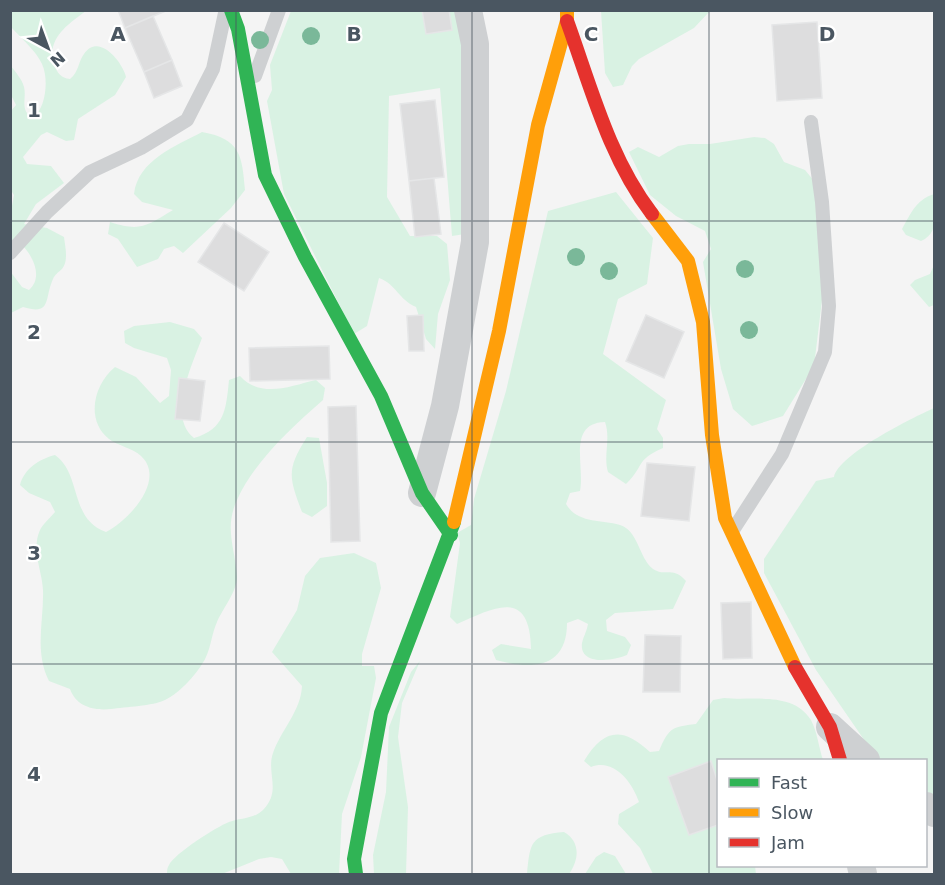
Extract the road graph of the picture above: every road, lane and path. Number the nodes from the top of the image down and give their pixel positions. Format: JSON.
{"nodes":[{"id":1,"x":225,"y":10,"type":"edge"},
{"id":2,"x":231,"y":10,"type":"edge"},
{"id":3,"x":279,"y":10,"type":"edge"},
{"id":4,"x":468,"y":10,"type":"edge"},
{"id":5,"x":567,"y":16,"type":"edge"},
{"id":6,"x":249,"y":98,"type":"junction"},
{"id":7,"x":811,"y":122,"type":"dead end"},
{"id":8,"x":10,"y":253,"type":"edge"},
{"id":9,"x":422,"y":493,"type":"junction"},
{"id":10,"x":732,"y":532,"type":"junction"},
{"id":11,"x":451,"y":535,"type":"junction"},
{"id":12,"x":830,"y":727,"type":"junction"},
{"id":13,"x":840,"y":759,"type":"edge"},
{"id":14,"x":865,"y":759,"type":"edge"},
{"id":15,"x":356,"y":874,"type":"edge"}],
"edges":[{"from":1,"to":8,"type":"lane"},
{"from":2,"to":6,"type":"street"},
{"from":3,"to":6,"type":"lane"},
{"from":4,"to":9,"type":"street"},
{"from":5,"to":10,"type":"street"},
{"from":5,"to":11,"type":"street"},
{"from":6,"to":9,"type":"street"},
{"from":7,"to":10,"type":"lane"},
{"from":9,"to":11,"type":"street"},
{"from":10,"to":12,"type":"street"},
{"from":11,"to":15,"type":"street"},
{"from":12,"to":13,"type":"street"},
{"from":12,"to":14,"type":"street"}]}
